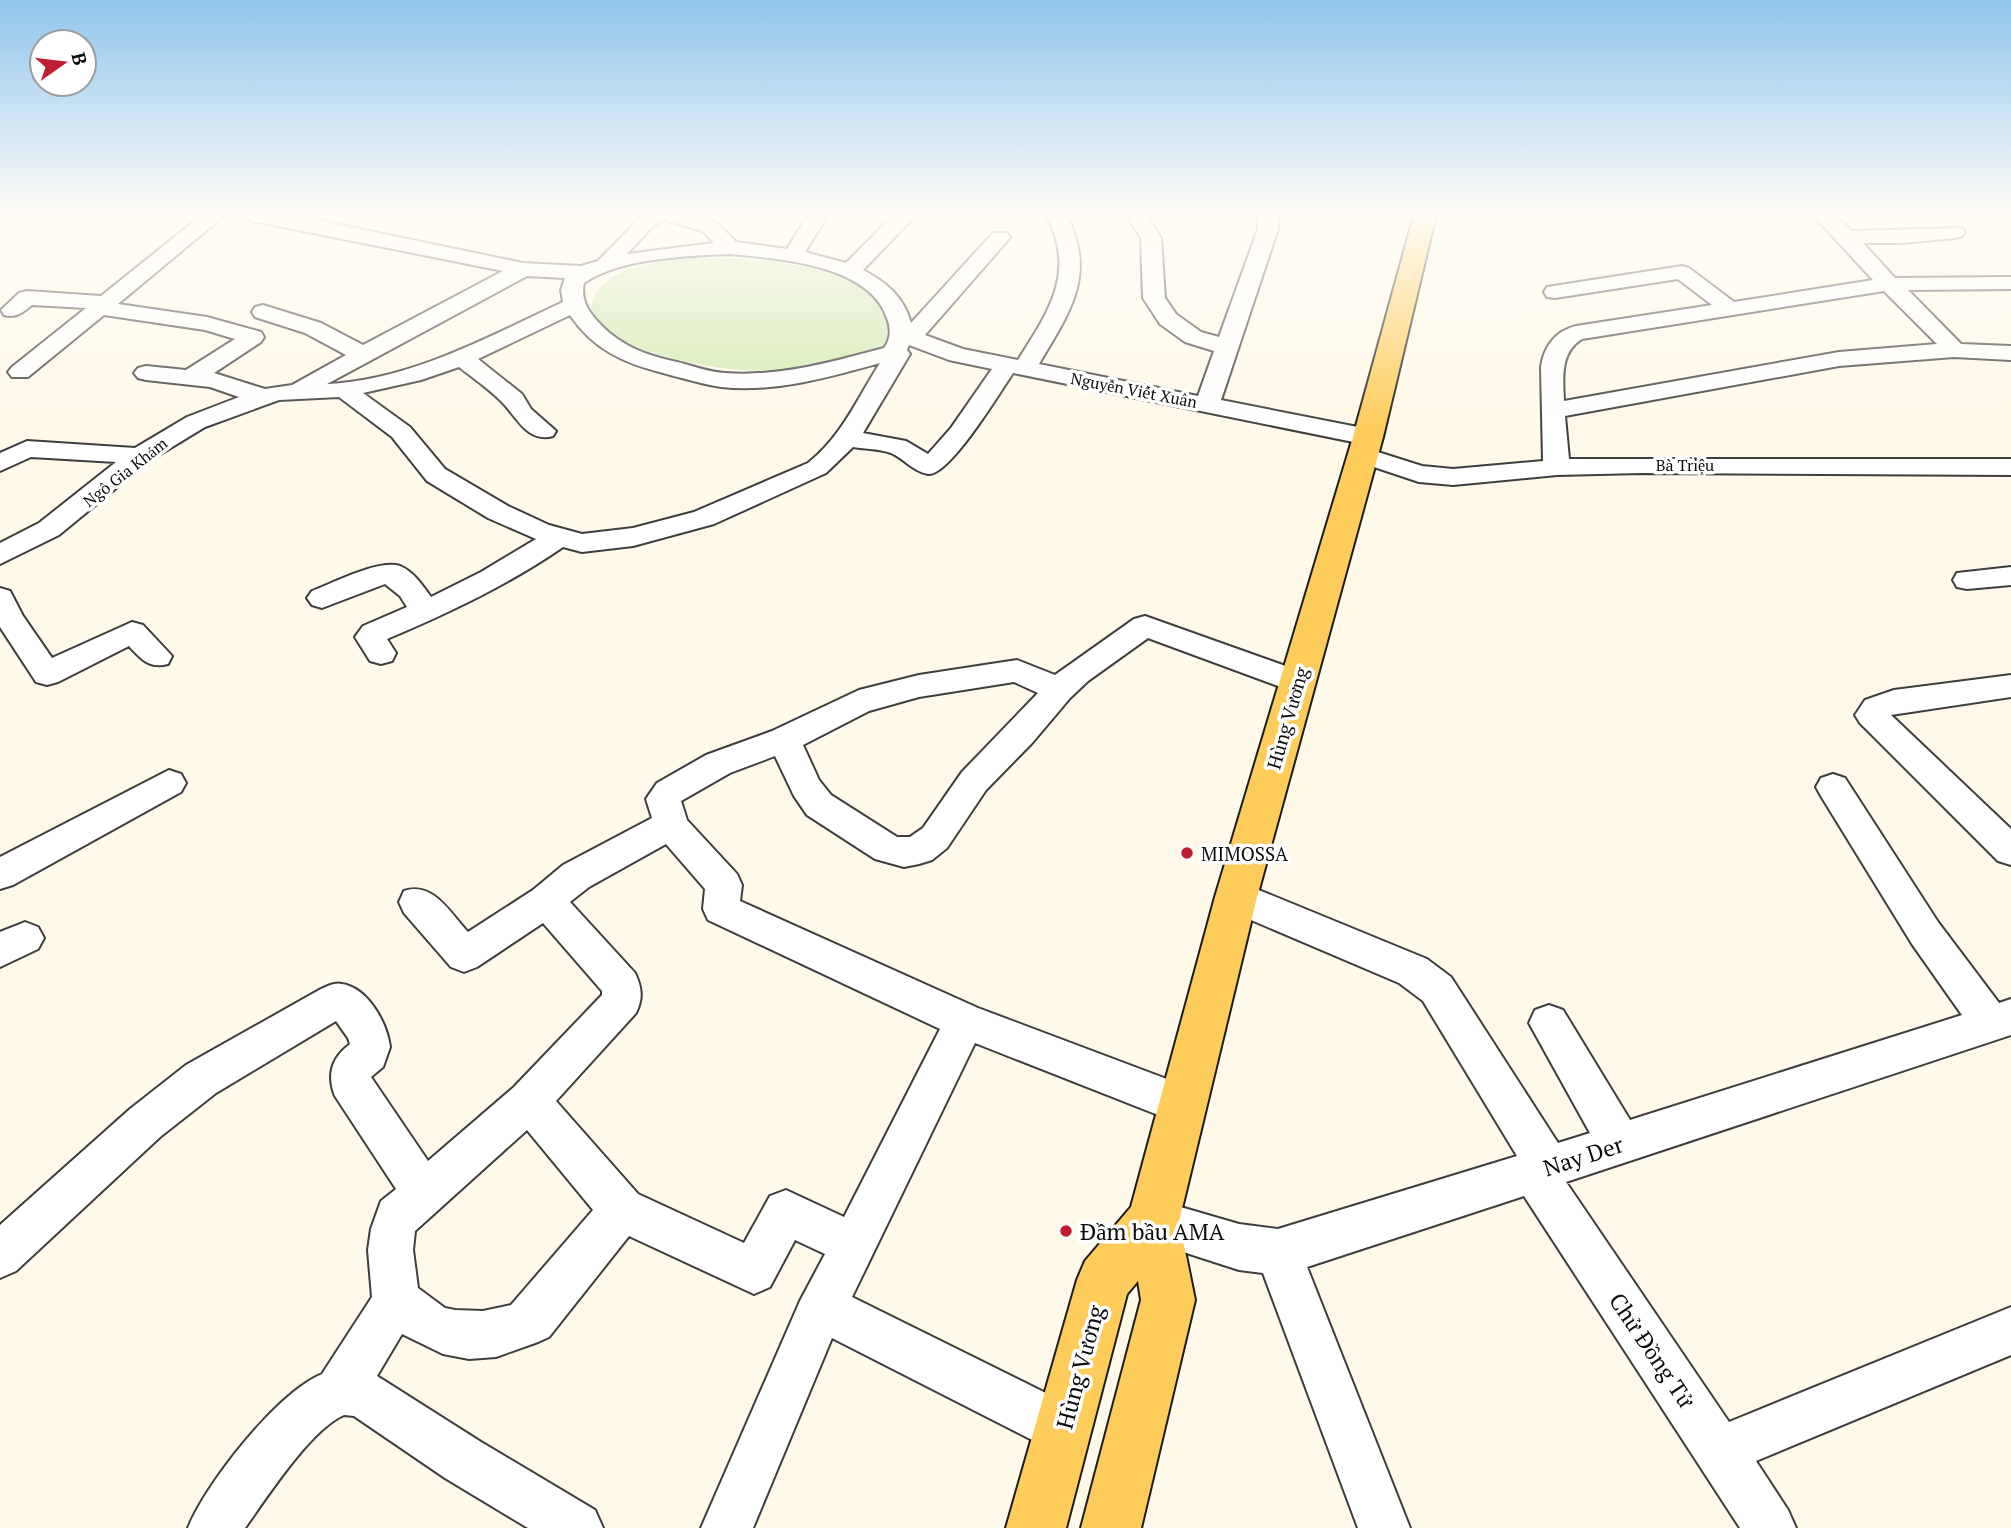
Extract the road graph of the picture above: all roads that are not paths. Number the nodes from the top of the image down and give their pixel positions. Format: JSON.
{"nodes":[{"id":1,"x":126,"y":286,"type":"edge"},
{"id":2,"x":493,"y":286,"type":"edge"},
{"id":3,"x":570,"y":286,"type":"edge"},
{"id":4,"x":580,"y":286,"type":"edge"},
{"id":5,"x":878,"y":286,"type":"edge"},
{"id":6,"x":954,"y":286,"type":"edge"},
{"id":7,"x":1068,"y":286,"type":"edge"},
{"id":8,"x":1153,"y":286,"type":"edge"},
{"id":9,"x":1248,"y":286,"type":"edge"},
{"id":10,"x":1406,"y":286,"type":"edge"},
{"id":11,"x":1591,"y":286,"type":"edge"},
{"id":12,"x":1700,"y":286,"type":"edge"},
{"id":13,"x":1874,"y":286,"type":"edge"},
{"id":14,"x":1892,"y":286,"type":"edge"},
{"id":15,"x":577,"y":289,"type":"junction"},
{"id":16,"x":1555,"y":292,"type":"dead end"},
{"id":17,"x":103,"y":305,"type":"junction"},
{"id":18,"x":1728,"y":308,"type":"junction"},
{"id":19,"x":263,"y":312,"type":"dead end"},
{"id":20,"x":4,"y":315,"type":"edge"},
{"id":21,"x":1947,"y":342,"type":"junction"},
{"id":22,"x":901,"y":344,"type":"junction"},
{"id":23,"x":1227,"y":347,"type":"junction"},
{"id":24,"x":2011,"y":353,"type":"edge"},
{"id":25,"x":364,"y":355,"type":"junction"},
{"id":26,"x":462,"y":358,"type":"junction"},
{"id":27,"x":1016,"y":367,"type":"junction"},
{"id":28,"x":20,"y":372,"type":"dead end"},
{"id":29,"x":146,"y":373,"type":"dead end"},
{"id":30,"x":190,"y":378,"type":"junction"},
{"id":31,"x":344,"y":390,"type":"junction"},
{"id":32,"x":296,"y":391,"type":"junction"},
{"id":33,"x":264,"y":397,"type":"junction"},
{"id":34,"x":1206,"y":405,"type":"junction"},
{"id":35,"x":1553,"y":410,"type":"junction"},
{"id":36,"x":544,"y":431,"type":"dead end"},
{"id":37,"x":846,"y":438,"type":"junction"},
{"id":38,"x":1365,"y":446,"type":"junction"},
{"id":39,"x":140,"y":456,"type":"junction"},
{"id":40,"x":0,"y":463,"type":"edge"},
{"id":41,"x":1557,"y":467,"type":"junction"},
{"id":42,"x":2011,"y":467,"type":"edge"},
{"id":43,"x":558,"y":537,"type":"junction"},
{"id":44,"x":0,"y":555,"type":"edge"},
{"id":45,"x":2011,"y":576,"type":"edge"},
{"id":46,"x":1966,"y":580,"type":"dead end"},
{"id":47,"x":0,"y":598,"type":"edge"},
{"id":48,"x":322,"y":598,"type":"dead end"},
{"id":49,"x":426,"y":612,"type":"junction"},
{"id":50,"x":381,"y":653,"type":"dead end"},
{"id":51,"x":157,"y":656,"type":"dead end"},
{"id":52,"x":1297,"y":682,"type":"junction"},
{"id":53,"x":2011,"y":687,"type":"edge"},
{"id":54,"x":1059,"y":690,"type":"junction"},
{"id":55,"x":784,"y":740,"type":"junction"},
{"id":56,"x":169,"y":783,"type":"dead end"},
{"id":57,"x":1833,"y":787,"type":"dead end"},
{"id":58,"x":669,"y":824,"type":"junction"},
{"id":59,"x":2011,"y":851,"type":"edge"},
{"id":60,"x":0,"y":874,"type":"edge"},
{"id":61,"x":1236,"y":897,"type":"junction"},
{"id":62,"x":546,"y":901,"type":"junction"},
{"id":63,"x":417,"y":902,"type":"dead end"},
{"id":64,"x":2001,"y":1020,"type":"edge"},
{"id":65,"x":965,"y":1021,"type":"junction"},
{"id":66,"x":1549,"y":1023,"type":"dead end"},
{"id":67,"x":529,"y":1101,"type":"junction"},
{"id":68,"x":1181,"y":1104,"type":"junction"},
{"id":69,"x":1620,"y":1144,"type":"junction"},
{"id":70,"x":1541,"y":1170,"type":"junction"},
{"id":71,"x":424,"y":1193,"type":"junction"},
{"id":72,"x":622,"y":1210,"type":"junction"},
{"id":73,"x":1153,"y":1221,"type":"junction"},
{"id":74,"x":854,"y":1245,"type":"junction"},
{"id":75,"x":1278,"y":1252,"type":"junction"},
{"id":76,"x":0,"y":1255,"type":"edge"},
{"id":77,"x":396,"y":1300,"type":"junction"},
{"id":78,"x":822,"y":1308,"type":"junction"},
{"id":79,"x":2011,"y":1331,"type":"edge"},
{"id":80,"x":340,"y":1391,"type":"junction"},
{"id":81,"x":1064,"y":1429,"type":"junction"},
{"id":82,"x":1720,"y":1451,"type":"junction"},
{"id":83,"x":214,"y":1528,"type":"edge"},
{"id":84,"x":577,"y":1528,"type":"edge"},
{"id":85,"x":727,"y":1528,"type":"edge"},
{"id":86,"x":1036,"y":1528,"type":"edge"},
{"id":87,"x":1111,"y":1528,"type":"edge"},
{"id":88,"x":1384,"y":1528,"type":"edge"},
{"id":89,"x":1770,"y":1528,"type":"edge"}],
"edges":[{"from":1,"to":17,"type":"street"},
{"from":2,"to":25,"type":"street"},
{"from":3,"to":15,"type":"street"},
{"from":4,"to":15,"type":"street","name":"Ngô Gia Khảm"},
{"from":5,"to":22,"type":"street"},
{"from":6,"to":22,"type":"street"},
{"from":7,"to":27,"type":"street"},
{"from":8,"to":23,"type":"street"},
{"from":9,"to":23,"type":"street"},
{"from":10,"to":38,"type":"main road","name":"Hùng Vương"},
{"from":11,"to":16,"type":"street"},
{"from":12,"to":18,"type":"street"},
{"from":13,"to":18,"type":"street"},
{"from":14,"to":21,"type":"street"},
{"from":15,"to":22,"type":"street","name":"Nguyễn Viết Xuân"},
{"from":15,"to":26,"type":"street","name":"Ngô Gia Khảm"},
{"from":17,"to":20,"type":"street"},
{"from":17,"to":28,"type":"street"},
{"from":17,"to":30,"type":"street"},
{"from":18,"to":35,"type":"street"},
{"from":19,"to":25,"type":"street"},
{"from":21,"to":24,"type":"street"},
{"from":21,"to":35,"type":"street"},
{"from":22,"to":27,"type":"street","name":"Nguyễn Viết Xuân"},
{"from":22,"to":37,"type":"street"},
{"from":23,"to":34,"type":"street"},
{"from":25,"to":32,"type":"street"},
{"from":26,"to":31,"type":"street","name":"Ngô Gia Khảm"},
{"from":26,"to":36,"type":"street"},
{"from":27,"to":34,"type":"street","name":"Nguyễn Viết Xuân"},
{"from":27,"to":37,"type":"street"},
{"from":29,"to":30,"type":"street"},
{"from":30,"to":33,"type":"street"},
{"from":31,"to":32,"type":"street","name":"Ngô Gia Khảm"},
{"from":31,"to":43,"type":"street"},
{"from":32,"to":33,"type":"street","name":"Ngô Gia Khảm"},
{"from":33,"to":39,"type":"street","name":"Ngô Gia Khảm"},
{"from":34,"to":38,"type":"street","name":"Nguyễn Viết Xuân"},
{"from":35,"to":41,"type":"street"},
{"from":37,"to":43,"type":"street"},
{"from":38,"to":41,"type":"street","name":"Bà Triệu"},
{"from":38,"to":52,"type":"main road","name":"Hùng Vương"},
{"from":39,"to":40,"type":"street"},
{"from":39,"to":44,"type":"street","name":"Ngô Gia Khảm"},
{"from":41,"to":42,"type":"street","name":"Bà Triệu"},
{"from":43,"to":49,"type":"street"},
{"from":45,"to":46,"type":"street"},
{"from":47,"to":51,"type":"street"},
{"from":48,"to":49,"type":"street"},
{"from":49,"to":50,"type":"street"},
{"from":52,"to":54,"type":"street"},
{"from":52,"to":61,"type":"main road","name":"Hùng Vương"},
{"from":53,"to":59,"type":"street"},
{"from":54,"to":55,"type":"street"},
{"from":54,"to":55,"type":"street"},
{"from":55,"to":58,"type":"street"},
{"from":56,"to":60,"type":"street"},
{"from":57,"to":64,"type":"street"},
{"from":58,"to":62,"type":"street"},
{"from":58,"to":65,"type":"street"},
{"from":61,"to":68,"type":"main road","name":"Hùng Vương"},
{"from":61,"to":70,"type":"street","name":"Chử Đồng Tử"},
{"from":62,"to":63,"type":"street"},
{"from":62,"to":67,"type":"street"},
{"from":64,"to":69,"type":"street","name":"Nay Der"},
{"from":65,"to":68,"type":"street"},
{"from":65,"to":74,"type":"street"},
{"from":66,"to":69,"type":"street"},
{"from":67,"to":71,"type":"street"},
{"from":67,"to":72,"type":"street"},
{"from":68,"to":73,"type":"main road","name":"Hùng Vương"},
{"from":69,"to":70,"type":"street","name":"Nay Der"},
{"from":70,"to":75,"type":"street","name":"Nay Der"},
{"from":70,"to":82,"type":"street","name":"Chử Đồng Tử"},
{"from":71,"to":76,"type":"street"},
{"from":71,"to":77,"type":"street"},
{"from":72,"to":74,"type":"street"},
{"from":72,"to":77,"type":"street"},
{"from":73,"to":75,"type":"street","name":"Nay Der"},
{"from":73,"to":81,"type":"main road","name":"Hùng Vương"},
{"from":73,"to":87,"type":"main road","name":"Hùng Vương"},
{"from":74,"to":78,"type":"street"},
{"from":75,"to":88,"type":"street"},
{"from":77,"to":80,"type":"street"},
{"from":78,"to":81,"type":"street"},
{"from":78,"to":85,"type":"street"},
{"from":79,"to":82,"type":"street"},
{"from":80,"to":83,"type":"street"},
{"from":80,"to":84,"type":"street"},
{"from":81,"to":86,"type":"main road","name":"Hùng Vương"},
{"from":82,"to":89,"type":"street","name":"Chử Đồng Tử"}]}
